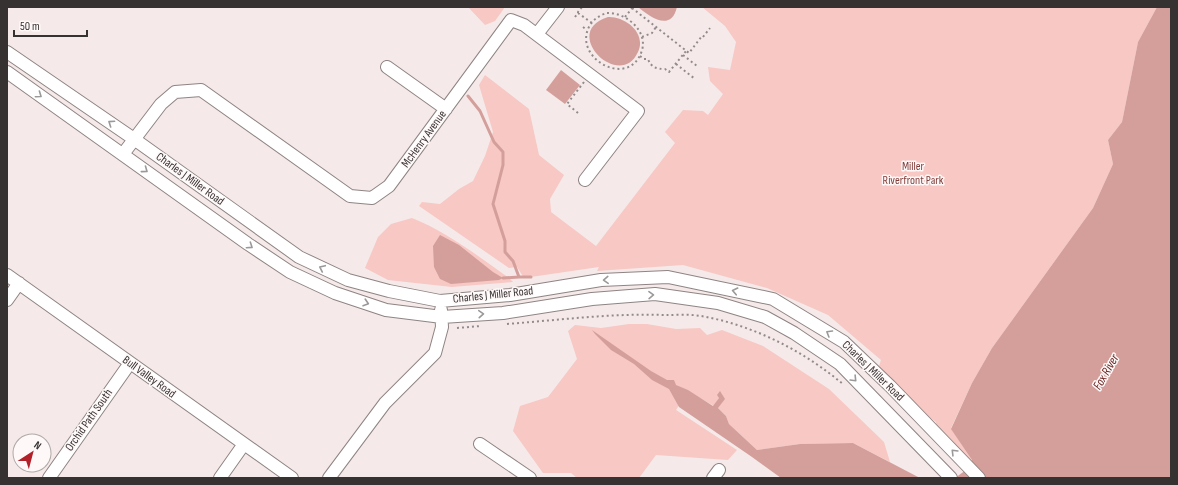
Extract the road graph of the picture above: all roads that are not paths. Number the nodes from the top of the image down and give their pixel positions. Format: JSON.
{"nodes":[{"id":1,"x":558,"y":7,"type":"edge"},
{"id":2,"x":537,"y":34,"type":"junction"},
{"id":3,"x":7,"y":52,"type":"edge"},
{"id":4,"x":387,"y":66,"type":"dead end"},
{"id":5,"x":7,"y":72,"type":"edge"},
{"id":6,"x":446,"y":109,"type":"junction"},
{"id":7,"x":134,"y":139,"type":"junction"},
{"id":8,"x":123,"y":154,"type":"junction"},
{"id":9,"x":585,"y":180,"type":"dead end"},
{"id":10,"x":7,"y":275,"type":"edge"},
{"id":11,"x":19,"y":283,"type":"junction"},
{"id":12,"x":7,"y":300,"type":"edge"},
{"id":13,"x":440,"y":301,"type":"junction"},
{"id":14,"x":442,"y":322,"type":"junction"},
{"id":15,"x":130,"y":363,"type":"junction"},
{"id":16,"x":244,"y":444,"type":"junction"},
{"id":17,"x":480,"y":444,"type":"dead end"},
{"id":18,"x":49,"y":478,"type":"edge"},
{"id":19,"x":220,"y":478,"type":"edge"},
{"id":20,"x":292,"y":478,"type":"edge"},
{"id":21,"x":329,"y":478,"type":"edge"},
{"id":22,"x":530,"y":478,"type":"edge"},
{"id":23,"x":951,"y":478,"type":"edge"},
{"id":24,"x":979,"y":478,"type":"edge"}],
"edges":[{"from":1,"to":2,"type":"street"},
{"from":2,"to":6,"type":"street","name":"McHenry Avenue"},
{"from":2,"to":9,"type":"street","name":"McHenry Avenue"},
{"from":7,"to":3,"type":"street","name":"Charles J Miller Road","one_way":true},
{"from":4,"to":6,"type":"street"},
{"from":5,"to":8,"type":"street","name":"Charles J Miller Road","one_way":true},
{"from":6,"to":7,"type":"street","name":"McHenry Avenue"},
{"from":7,"to":8,"type":"street","name":"McHenry Avenue"},
{"from":13,"to":7,"type":"street","name":"Charles J Miller Road","one_way":true},
{"from":8,"to":14,"type":"street","name":"Charles J Miller Road","one_way":true},
{"from":10,"to":11,"type":"street","name":"Bull Valley Road"},
{"from":11,"to":12,"type":"street"},
{"from":11,"to":15,"type":"street","name":"Bull Valley Road"},
{"from":13,"to":14,"type":"street"},
{"from":24,"to":13,"type":"street","name":"Charles J Miller Road","one_way":true},
{"from":14,"to":21,"type":"street"},
{"from":14,"to":23,"type":"street","name":"Charles J Miller Road","one_way":true},
{"from":15,"to":16,"type":"street","name":"Bull Valley Road"},
{"from":15,"to":18,"type":"street","name":"Orchid Path South"},
{"from":16,"to":19,"type":"street"},
{"from":16,"to":20,"type":"street","name":"Bull Valley Road"},
{"from":17,"to":22,"type":"street"}]}
